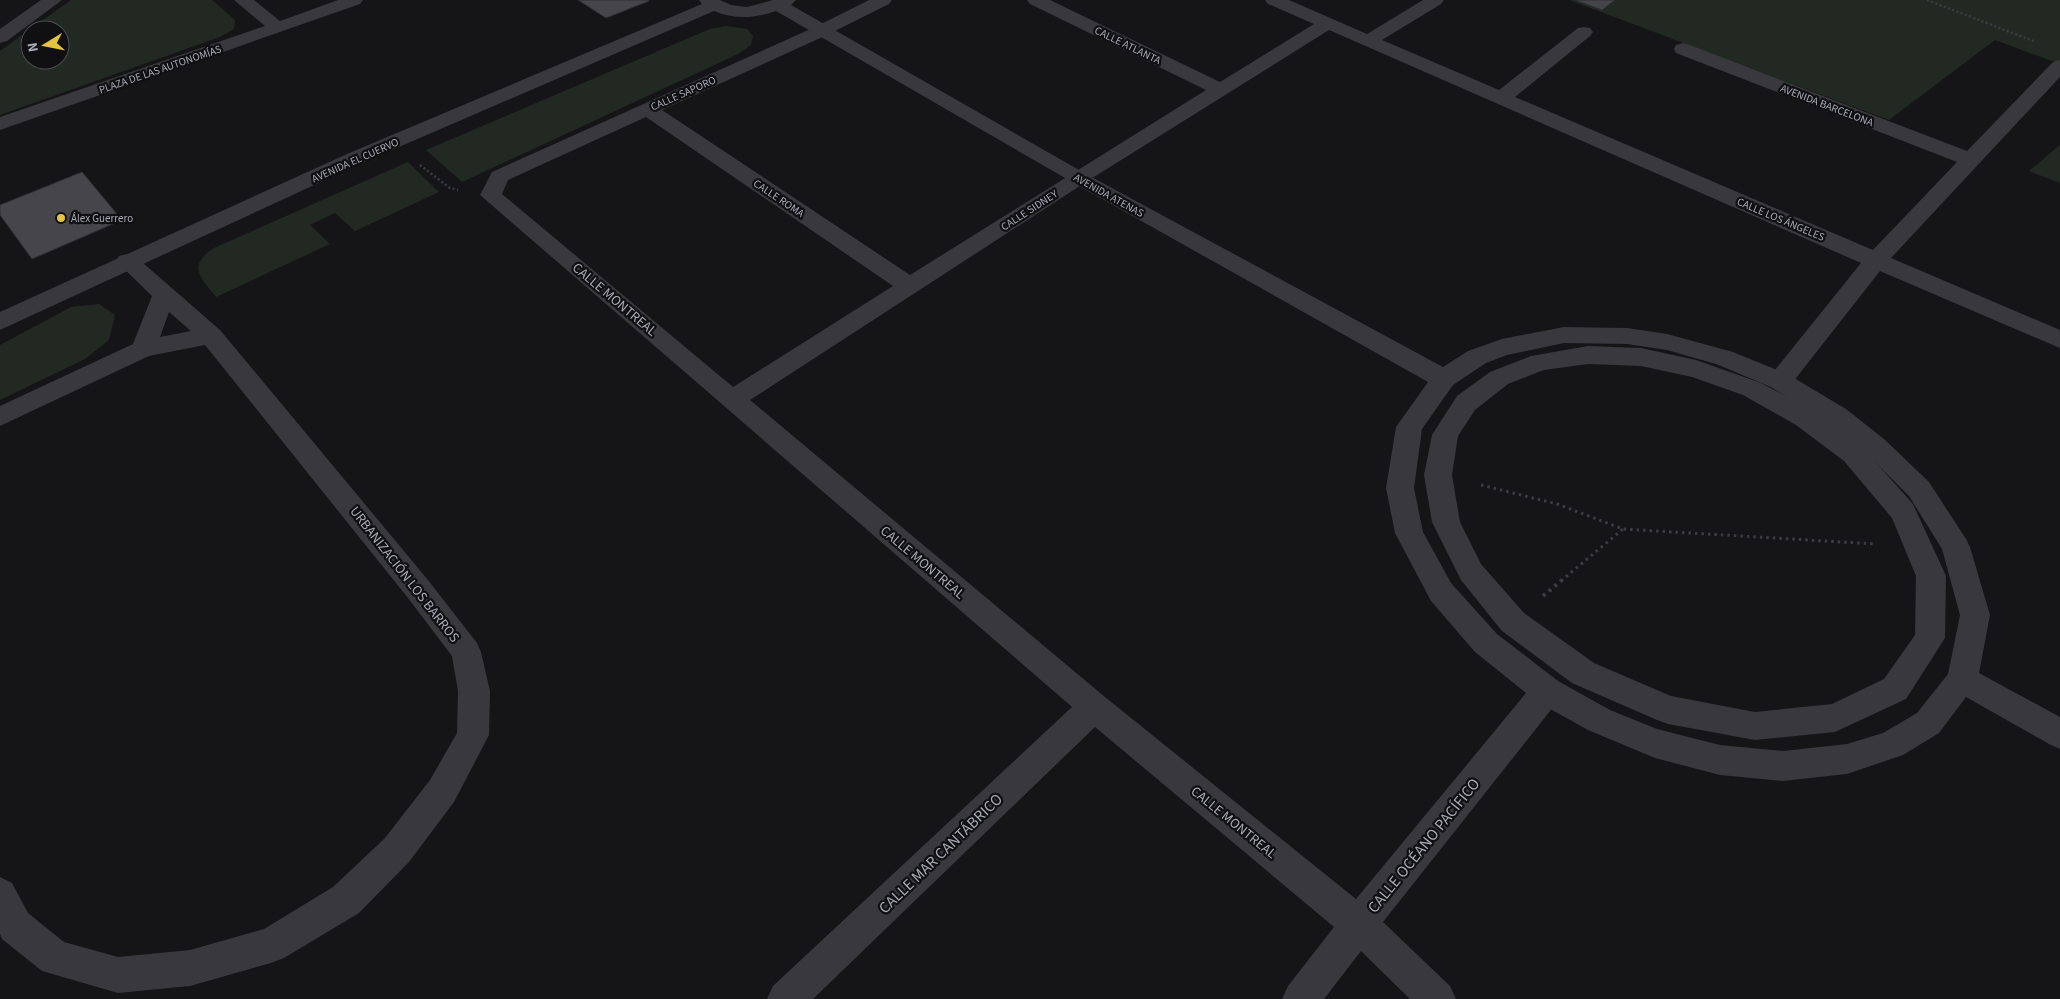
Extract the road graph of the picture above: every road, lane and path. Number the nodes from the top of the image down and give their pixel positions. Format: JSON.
{"nodes":[{"id":1,"x":53,"y":0,"type":"edge"},
{"id":2,"x":244,"y":0,"type":"edge"},
{"id":3,"x":354,"y":0,"type":"edge"},
{"id":4,"x":884,"y":0,"type":"edge"},
{"id":5,"x":1036,"y":0,"type":"edge"},
{"id":6,"x":1274,"y":0,"type":"edge"},
{"id":7,"x":1435,"y":0,"type":"edge"},
{"id":8,"x":1927,"y":0,"type":"edge"},
{"id":9,"x":711,"y":3,"type":"edge"},
{"id":10,"x":782,"y":3,"type":"edge"},
{"id":11,"x":1328,"y":23,"type":"junction"},
{"id":12,"x":278,"y":28,"type":"junction"},
{"id":13,"x":821,"y":31,"type":"junction"},
{"id":14,"x":1584,"y":32,"type":"dead end"},
{"id":15,"x":0,"y":37,"type":"edge"},
{"id":16,"x":1368,"y":41,"type":"junction"},
{"id":17,"x":2042,"y":45,"type":"dead end"},
{"id":18,"x":1683,"y":50,"type":"dead end"},
{"id":19,"x":2060,"y":66,"type":"edge"},
{"id":20,"x":1221,"y":90,"type":"junction"},
{"id":21,"x":1501,"y":98,"type":"junction"},
{"id":22,"x":648,"y":109,"type":"junction"},
{"id":23,"x":0,"y":124,"type":"edge"},
{"id":24,"x":391,"y":144,"type":"junction"},
{"id":25,"x":1971,"y":160,"type":"junction"},
{"id":26,"x":1079,"y":178,"type":"junction"},
{"id":27,"x":491,"y":195,"type":"junction"},
{"id":28,"x":1876,"y":260,"type":"junction"},
{"id":29,"x":127,"y":261,"type":"junction"},
{"id":30,"x":910,"y":286,"type":"junction"},
{"id":31,"x":164,"y":295,"type":"junction"},
{"id":32,"x":0,"y":322,"type":"edge"},
{"id":33,"x":211,"y":336,"type":"junction"},
{"id":34,"x":2060,"y":340,"type":"edge"},
{"id":35,"x":143,"y":349,"type":"junction"},
{"id":36,"x":1444,"y":379,"type":"junction"},
{"id":37,"x":1780,"y":382,"type":"junction"},
{"id":38,"x":733,"y":399,"type":"junction"},
{"id":39,"x":0,"y":418,"type":"edge"},
{"id":40,"x":1438,"y":475,"type":"junction"},
{"id":41,"x":1623,"y":529,"type":"junction"},
{"id":42,"x":1919,"y":547,"type":"junction"},
{"id":43,"x":1513,"y":622,"type":"junction"},
{"id":44,"x":1962,"y":679,"type":"junction"},
{"id":45,"x":1547,"y":691,"type":"junction"},
{"id":46,"x":1094,"y":707,"type":"junction"},
{"id":47,"x":2060,"y":734,"type":"edge"},
{"id":48,"x":0,"y":895,"type":"edge"},
{"id":49,"x":1359,"y":924,"type":"junction"},
{"id":50,"x":786,"y":999,"type":"edge"},
{"id":51,"x":1301,"y":999,"type":"edge"},
{"id":52,"x":1437,"y":999,"type":"edge"}],
"edges":[{"from":1,"to":15,"type":"street"},
{"from":2,"to":12,"type":"street"},
{"from":3,"to":12,"type":"street","name":"PLAZA DE LAS AUTONOMÍAS"},
{"from":4,"to":13,"type":"street","name":"CALLE SAPORO"},
{"from":5,"to":20,"type":"street","name":"CALLE ATLANTA"},
{"from":6,"to":11,"type":"street","name":"CALLE LOS ÁNGELES"},
{"from":7,"to":16,"type":"street"},
{"from":8,"to":17,"type":"path"},
{"from":9,"to":10,"type":"street"},
{"from":9,"to":24,"type":"street","name":"AVENIDA EL CUERVO"},
{"from":10,"to":13,"type":"street","name":"AVENIDA ATENAS"},
{"from":11,"to":16,"type":"street","name":"CALLE LOS ÁNGELES"},
{"from":11,"to":20,"type":"street","name":"CALLE SIDNEY"},
{"from":12,"to":23,"type":"street","name":"PLAZA DE LAS AUTONOMÍAS"},
{"from":13,"to":22,"type":"street","name":"CALLE SAPORO"},
{"from":13,"to":26,"type":"street","name":"AVENIDA ATENAS"},
{"from":14,"to":21,"type":"street"},
{"from":16,"to":21,"type":"street","name":"CALLE LOS ÁNGELES"},
{"from":18,"to":25,"type":"street","name":"AVENIDA BARCELONA"},
{"from":19,"to":25,"type":"street"},
{"from":20,"to":26,"type":"street","name":"CALLE SIDNEY"},
{"from":21,"to":28,"type":"street","name":"CALLE LOS ÁNGELES"},
{"from":22,"to":27,"type":"street","name":"CALLE SAPORO"},
{"from":22,"to":30,"type":"street","name":"CALLE ROMA"},
{"from":24,"to":27,"type":"path"},
{"from":24,"to":29,"type":"street","name":"AVENIDA EL CUERVO"},
{"from":25,"to":28,"type":"street"},
{"from":26,"to":30,"type":"street","name":"CALLE SIDNEY"},
{"from":26,"to":36,"type":"street","name":"AVENIDA ATENAS"},
{"from":27,"to":38,"type":"street","name":"CALLE MONTREAL"},
{"from":28,"to":34,"type":"street","name":"CALLE LOS ÁNGELES"},
{"from":28,"to":37,"type":"street"},
{"from":29,"to":31,"type":"street","name":"URBANIZACIÓN LOS BARROS"},
{"from":29,"to":32,"type":"street","name":"AVENIDA EL CUERVO"},
{"from":30,"to":38,"type":"street","name":"CALLE SIDNEY"},
{"from":31,"to":33,"type":"street","name":"URBANIZACIÓN LOS BARROS"},
{"from":31,"to":35,"type":"street"},
{"from":33,"to":35,"type":"street"},
{"from":33,"to":48,"type":"street","name":"URBANIZACIÓN LOS BARROS"},
{"from":35,"to":39,"type":"street"},
{"from":36,"to":37,"type":"street"},
{"from":36,"to":45,"type":"street"},
{"from":37,"to":44,"type":"street"},
{"from":38,"to":46,"type":"street","name":"CALLE MONTREAL"},
{"from":40,"to":41,"type":"path"},
{"from":40,"to":42,"type":"street"},
{"from":40,"to":43,"type":"street"},
{"from":41,"to":42,"type":"path"},
{"from":41,"to":43,"type":"path"},
{"from":42,"to":43,"type":"street"},
{"from":44,"to":45,"type":"street"},
{"from":44,"to":47,"type":"street"},
{"from":45,"to":49,"type":"street","name":"CALLE OCÉANO PACÍFICO"},
{"from":46,"to":49,"type":"street","name":"CALLE MONTREAL"},
{"from":46,"to":50,"type":"street","name":"CALLE MAR CANTÁBRICO"},
{"from":49,"to":51,"type":"street","name":"CALLE OCÉANO PACÍFICO"},
{"from":49,"to":52,"type":"street","name":"CALLE MONTREAL"}]}
